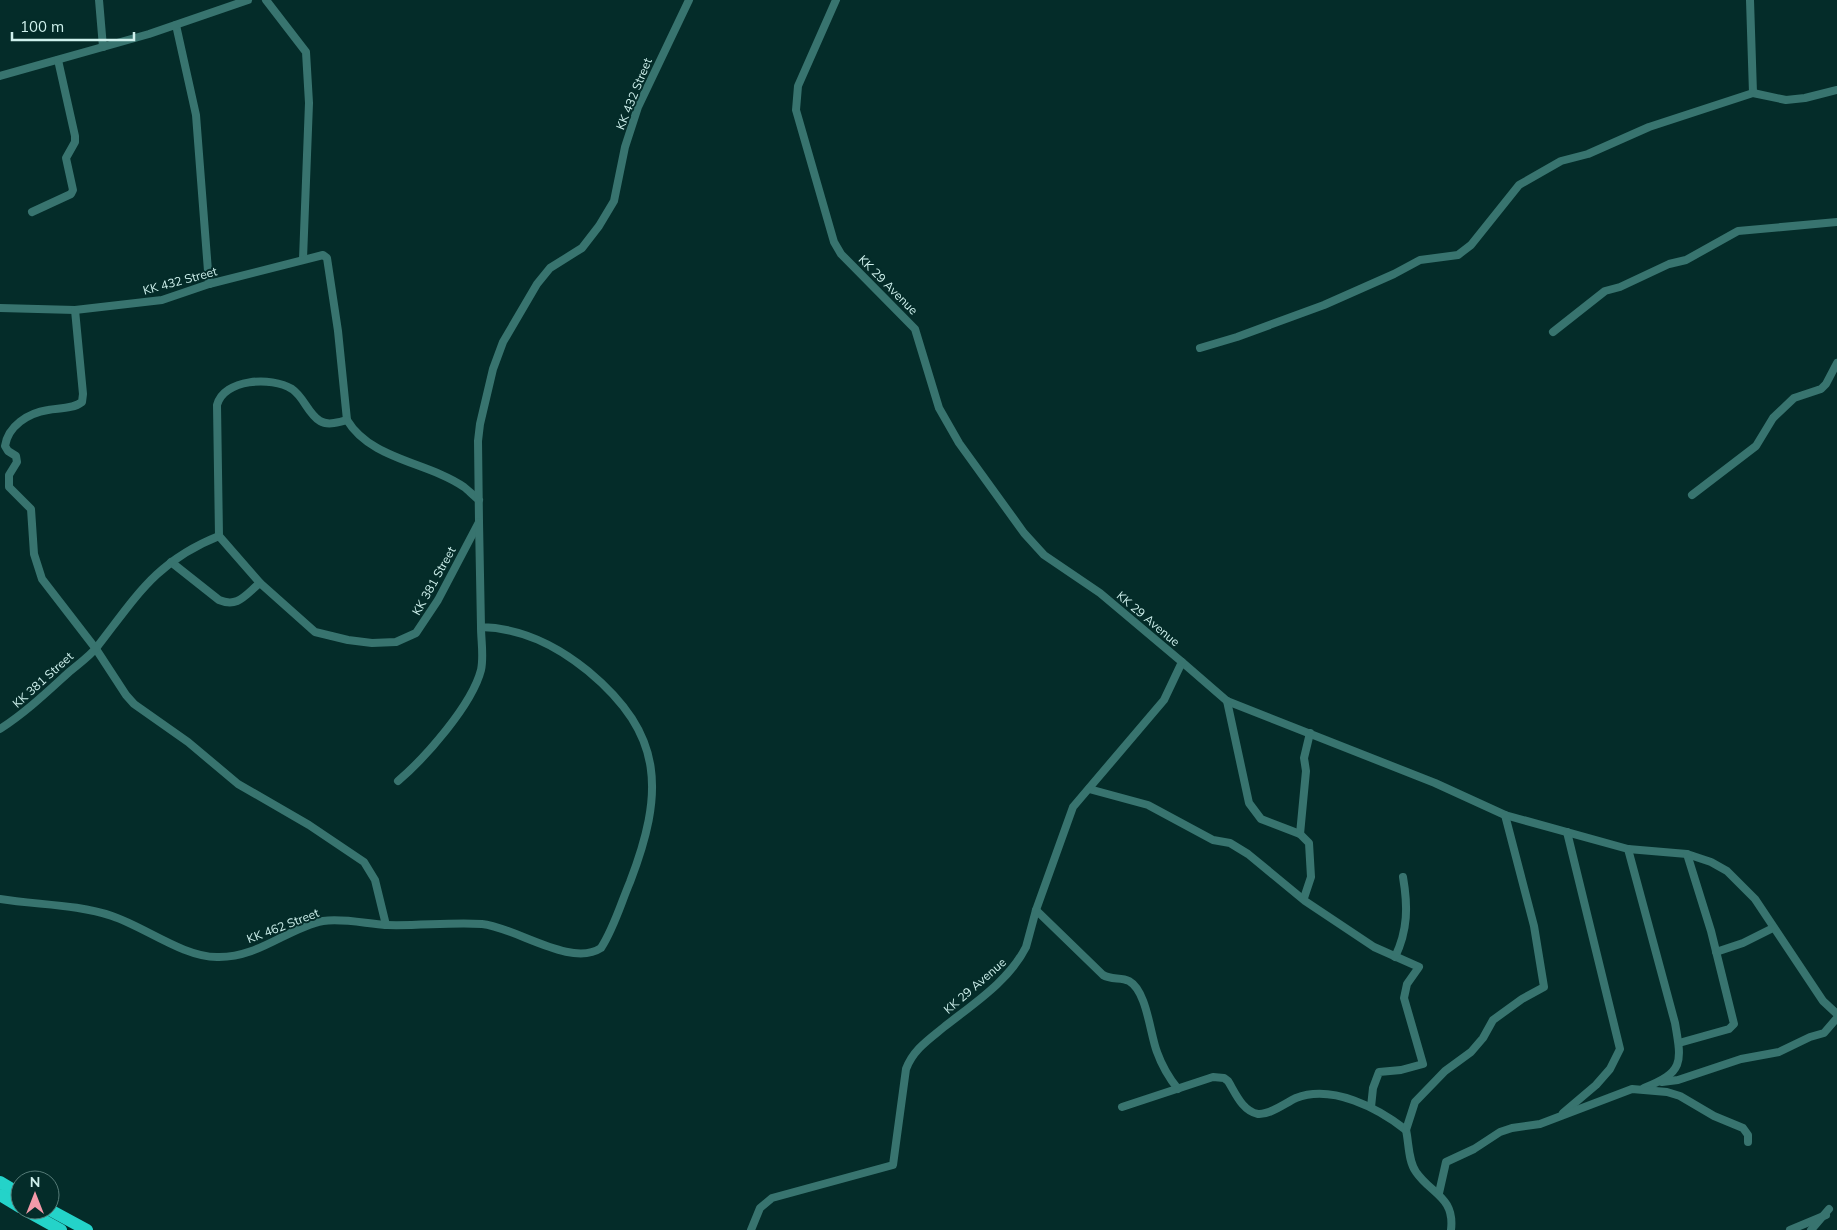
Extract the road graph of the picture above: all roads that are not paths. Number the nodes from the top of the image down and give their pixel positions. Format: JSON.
{"nodes":[{"id":1,"x":98,"y":0,"type":"edge"},
{"id":2,"x":248,"y":0,"type":"edge"},
{"id":3,"x":266,"y":0,"type":"edge"},
{"id":4,"x":689,"y":0,"type":"edge"},
{"id":5,"x":836,"y":0,"type":"edge"},
{"id":6,"x":1750,"y":0,"type":"edge"},
{"id":7,"x":176,"y":25,"type":"junction"},
{"id":8,"x":102,"y":46,"type":"junction"},
{"id":9,"x":58,"y":60,"type":"junction"},
{"id":10,"x":0,"y":76,"type":"edge"},
{"id":11,"x":1837,"y":90,"type":"edge"},
{"id":12,"x":1753,"y":93,"type":"junction"},
{"id":13,"x":614,"y":201,"type":"joint"},
{"id":14,"x":32,"y":212,"type":"dead end"},
{"id":15,"x":1837,"y":222,"type":"edge"},
{"id":16,"x":303,"y":259,"type":"junction"},
{"id":17,"x":209,"y":284,"type":"junction"},
{"id":18,"x":0,"y":308,"type":"edge"},
{"id":19,"x":75,"y":310,"type":"junction"},
{"id":20,"x":1553,"y":332,"type":"dead end"},
{"id":21,"x":1200,"y":348,"type":"dead end"},
{"id":22,"x":1837,"y":363,"type":"edge"},
{"id":23,"x":347,"y":420,"type":"junction"},
{"id":24,"x":1692,"y":495,"type":"dead end"},
{"id":25,"x":479,"y":500,"type":"junction"},
{"id":26,"x":479,"y":522,"type":"junction"},
{"id":27,"x":219,"y":536,"type":"junction"},
{"id":28,"x":170,"y":562,"type":"junction"},
{"id":29,"x":260,"y":583,"type":"junction"},
{"id":30,"x":481,"y":627,"type":"junction"},
{"id":31,"x":96,"y":649,"type":"junction"},
{"id":32,"x":1182,"y":662,"type":"junction"},
{"id":33,"x":1227,"y":701,"type":"junction"},
{"id":34,"x":0,"y":729,"type":"edge"},
{"id":35,"x":1310,"y":733,"type":"junction"},
{"id":36,"x":398,"y":781,"type":"dead end"},
{"id":37,"x":1089,"y":789,"type":"junction"},
{"id":38,"x":1505,"y":815,"type":"junction"},
{"id":39,"x":1567,"y":832,"type":"junction"},
{"id":40,"x":1300,"y":834,"type":"junction"},
{"id":41,"x":1628,"y":849,"type":"junction"},
{"id":42,"x":1687,"y":854,"type":"junction"},
{"id":43,"x":1403,"y":877,"type":"dead end"},
{"id":44,"x":1304,"y":898,"type":"junction"},
{"id":45,"x":0,"y":899,"type":"edge"},
{"id":46,"x":1036,"y":910,"type":"junction"},
{"id":47,"x":386,"y":925,"type":"junction"},
{"id":48,"x":1773,"y":928,"type":"junction"},
{"id":49,"x":1716,"y":952,"type":"junction"},
{"id":50,"x":1395,"y":957,"type":"junction"},
{"id":51,"x":1837,"y":1016,"type":"edge"},
{"id":52,"x":1679,"y":1043,"type":"junction"},
{"id":53,"x":1658,"y":1082,"type":"junction"},
{"id":54,"x":1178,"y":1090,"type":"junction"},
{"id":55,"x":1640,"y":1090,"type":"junction"},
{"id":56,"x":1122,"y":1107,"type":"dead end"},
{"id":57,"x":1372,"y":1107,"type":"junction"},
{"id":58,"x":1561,"y":1115,"type":"junction"},
{"id":59,"x":1406,"y":1130,"type":"junction"},
{"id":60,"x":1748,"y":1142,"type":"dead end"},
{"id":61,"x":1439,"y":1193,"type":"junction"},
{"id":62,"x":60,"y":1215,"type":"edge"},
{"id":63,"x":43,"y":1220,"type":"edge"},
{"id":64,"x":61,"y":1230,"type":"edge"},
{"id":65,"x":87,"y":1230,"type":"edge"},
{"id":66,"x":751,"y":1230,"type":"edge"},
{"id":67,"x":1451,"y":1230,"type":"edge"},
{"id":68,"x":1790,"y":1230,"type":"edge"},
{"id":69,"x":1811,"y":1230,"type":"edge"}],
"edges":[{"from":1,"to":8,"type":"street"},
{"from":2,"to":7,"type":"street"},
{"from":3,"to":16,"type":"street"},
{"from":4,"to":13,"type":"street","name":"KK 432 Street"},
{"from":5,"to":32,"type":"street","name":"KK 29 Avenue"},
{"from":6,"to":12,"type":"street"},
{"from":7,"to":8,"type":"street"},
{"from":7,"to":17,"type":"street"},
{"from":8,"to":9,"type":"street"},
{"from":9,"to":10,"type":"street"},
{"from":9,"to":14,"type":"street"},
{"from":11,"to":12,"type":"street"},
{"from":12,"to":21,"type":"street"},
{"from":13,"to":25,"type":"street","name":"KK 381 Street"},
{"from":15,"to":20,"type":"street"},
{"from":16,"to":17,"type":"street","name":"KK 432 Street"},
{"from":16,"to":23,"type":"street","name":"KK 432 Street"},
{"from":17,"to":19,"type":"street","name":"KK 432 Street"},
{"from":18,"to":19,"type":"street","name":"KK 432 Street"},
{"from":19,"to":31,"type":"street"},
{"from":22,"to":24,"type":"street"},
{"from":23,"to":25,"type":"street"},
{"from":23,"to":27,"type":"street"},
{"from":25,"to":26,"type":"street","name":"KK 381 Street"},
{"from":26,"to":29,"type":"street","name":"KK 381 Street"},
{"from":26,"to":30,"type":"street"},
{"from":27,"to":28,"type":"street","name":"KK 381 Street"},
{"from":27,"to":29,"type":"street","name":"KK 381 Street"},
{"from":28,"to":29,"type":"street"},
{"from":28,"to":31,"type":"street","name":"KK 381 Street"},
{"from":30,"to":36,"type":"street"},
{"from":30,"to":47,"type":"street","name":"KK 462 Street"},
{"from":31,"to":34,"type":"street","name":"KK 381 Street"},
{"from":31,"to":47,"type":"street"},
{"from":32,"to":33,"type":"street"},
{"from":32,"to":37,"type":"street","name":"KK 29 Avenue"},
{"from":33,"to":35,"type":"street"},
{"from":33,"to":40,"type":"street"},
{"from":35,"to":38,"type":"street"},
{"from":35,"to":40,"type":"street"},
{"from":37,"to":44,"type":"street"},
{"from":37,"to":46,"type":"street","name":"KK 29 Avenue"},
{"from":38,"to":39,"type":"street"},
{"from":38,"to":59,"type":"street"},
{"from":39,"to":41,"type":"street"},
{"from":39,"to":58,"type":"street"},
{"from":40,"to":44,"type":"street"},
{"from":41,"to":42,"type":"street"},
{"from":41,"to":52,"type":"street"},
{"from":42,"to":48,"type":"street"},
{"from":42,"to":49,"type":"street"},
{"from":43,"to":50,"type":"street"},
{"from":44,"to":50,"type":"street"},
{"from":45,"to":47,"type":"street","name":"KK 462 Street"},
{"from":46,"to":54,"type":"street"},
{"from":46,"to":66,"type":"street","name":"KK 29 Avenue"},
{"from":48,"to":49,"type":"street"},
{"from":48,"to":51,"type":"street"},
{"from":49,"to":52,"type":"street"},
{"from":50,"to":57,"type":"street"},
{"from":51,"to":53,"type":"street"},
{"from":52,"to":53,"type":"street"},
{"from":53,"to":55,"type":"street"},
{"from":54,"to":56,"type":"street"},
{"from":54,"to":57,"type":"street"},
{"from":55,"to":58,"type":"street"},
{"from":55,"to":60,"type":"street"},
{"from":57,"to":59,"type":"street"},
{"from":58,"to":61,"type":"street"},
{"from":59,"to":61,"type":"street"},
{"from":61,"to":67,"type":"street"},
{"from":62,"to":65,"type":"highway"},
{"from":63,"to":64,"type":"highway"},
{"from":68,"to":69,"type":"street"}]}
